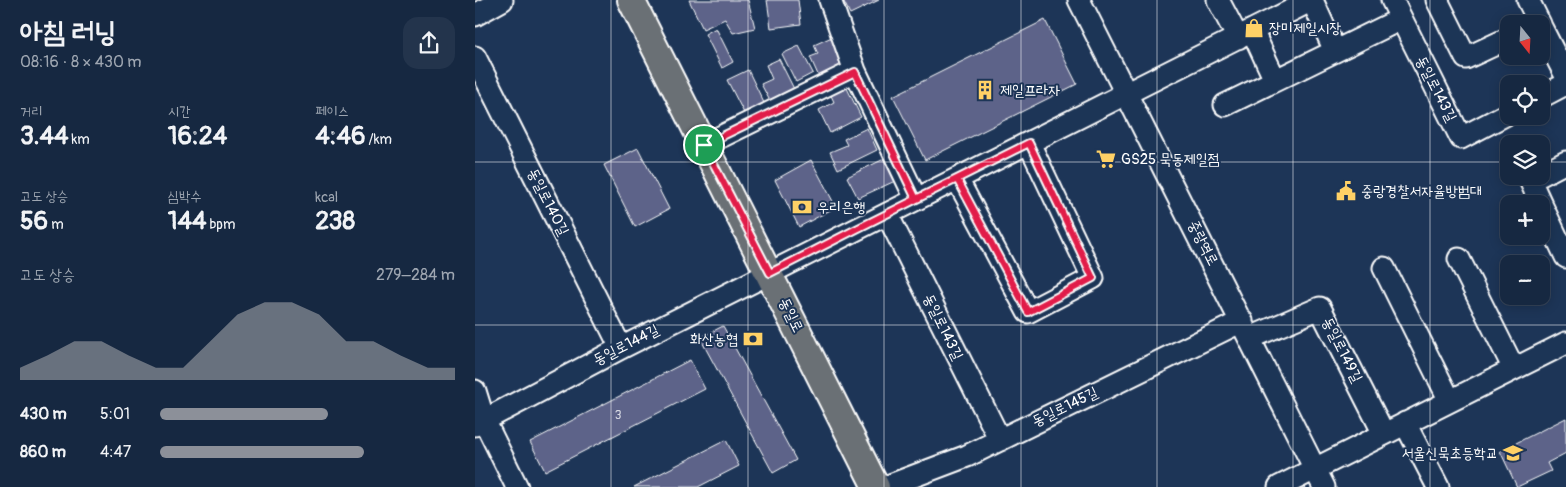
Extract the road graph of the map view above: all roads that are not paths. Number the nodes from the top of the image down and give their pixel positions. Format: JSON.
{"nodes":[{"id":1,"x":502,"y":0,"type":"edge"},
{"id":2,"x":631,"y":0,"type":"edge"},
{"id":3,"x":830,"y":0,"type":"edge"},
{"id":4,"x":1079,"y":0,"type":"edge"},
{"id":5,"x":1219,"y":0,"type":"edge"},
{"id":6,"x":1392,"y":0,"type":"edge"},
{"id":7,"x":1437,"y":0,"type":"edge"},
{"id":8,"x":1528,"y":0,"type":"edge"},
{"id":9,"x":1302,"y":2,"type":"edge"},
{"id":10,"x":475,"y":15,"type":"edge"},
{"id":11,"x":1537,"y":15,"type":"edge"},
{"id":12,"x":1401,"y":19,"type":"junction"},
{"id":13,"x":1245,"y":34,"type":"junction"},
{"id":14,"x":1550,"y":39,"type":"edge"},
{"id":15,"x":1500,"y":42,"type":"edge"},
{"id":16,"x":1335,"y":52,"type":"junction"},
{"id":17,"x":475,"y":57,"type":"edge"},
{"id":18,"x":855,"y":72,"type":"junction"},
{"id":19,"x":1566,"y":76,"type":"edge"},
{"id":20,"x":1275,"y":80,"type":"junction"},
{"id":21,"x":1566,"y":84,"type":"edge"},
{"id":22,"x":1550,"y":92,"type":"edge"},
{"id":23,"x":1127,"y":93,"type":"junction"},
{"id":24,"x":1225,"y":105,"type":"dead end"},
{"id":25,"x":1500,"y":118,"type":"edge"},
{"id":26,"x":1029,"y":143,"type":"junction"},
{"id":27,"x":704,"y":145,"type":"junction"},
{"id":28,"x":1566,"y":162,"type":"edge"},
{"id":29,"x":1550,"y":170,"type":"edge"},
{"id":30,"x":957,"y":179,"type":"junction"},
{"id":31,"x":916,"y":199,"type":"junction"},
{"id":32,"x":887,"y":214,"type":"junction"},
{"id":33,"x":1550,"y":223,"type":"edge"},
{"id":34,"x":1566,"y":257,"type":"edge"},
{"id":35,"x":1459,"y":259,"type":"dead end"},
{"id":36,"x":1385,"y":268,"type":"dead end"},
{"id":37,"x":770,"y":273,"type":"junction"},
{"id":38,"x":1246,"y":329,"type":"junction"},
{"id":39,"x":1566,"y":343,"type":"edge"},
{"id":40,"x":621,"y":348,"type":"junction"},
{"id":41,"x":1514,"y":369,"type":"junction"},
{"id":42,"x":475,"y":391,"type":"edge"},
{"id":43,"x":1450,"y":401,"type":"junction"},
{"id":44,"x":480,"y":422,"type":"edge"},
{"id":45,"x":1405,"y":423,"type":"junction"},
{"id":46,"x":1384,"y":434,"type":"junction"},
{"id":47,"x":999,"y":440,"type":"junction"},
{"id":48,"x":1320,"y":478,"type":"edge"},
{"id":49,"x":517,"y":487,"type":"edge"},
{"id":50,"x":875,"y":487,"type":"edge"},
{"id":51,"x":885,"y":487,"type":"edge"},
{"id":52,"x":1279,"y":487,"type":"edge"},
{"id":53,"x":1438,"y":487,"type":"edge"}],
"edges":[{"from":1,"to":10,"type":"street"},
{"from":2,"to":27,"type":"main road","name":"동일로"},
{"from":3,"to":18,"type":"street"},
{"from":4,"to":23,"type":"street","name":"중랑역로"},
{"from":5,"to":13,"type":"street"},
{"from":6,"to":12,"type":"street","name":"동일로143길"},
{"from":7,"to":15,"type":"street"},
{"from":8,"to":11,"type":"street"},
{"from":9,"to":13,"type":"street"},
{"from":9,"to":16,"type":"street"},
{"from":12,"to":16,"type":"street"},
{"from":12,"to":25,"type":"street","name":"동일로143길"},
{"from":13,"to":20,"type":"street"},
{"from":13,"to":23,"type":"street"},
{"from":14,"to":19,"type":"street"},
{"from":16,"to":20,"type":"street"},
{"from":17,"to":40,"type":"street","name":"동일로140길"},
{"from":18,"to":27,"type":"street"},
{"from":18,"to":31,"type":"street"},
{"from":20,"to":24,"type":"street"},
{"from":21,"to":22,"type":"street"},
{"from":23,"to":26,"type":"street"},
{"from":23,"to":38,"type":"street","name":"중랑역로"},
{"from":26,"to":30,"type":"street"},
{"from":26,"to":30,"type":"street"},
{"from":27,"to":37,"type":"main road","name":"동일로"},
{"from":28,"to":29,"type":"street"},
{"from":30,"to":31,"type":"street"},
{"from":31,"to":32,"type":"street"},
{"from":32,"to":37,"type":"street"},
{"from":32,"to":47,"type":"street","name":"동일로143길"},
{"from":33,"to":34,"type":"street"},
{"from":35,"to":41,"type":"street"},
{"from":36,"to":43,"type":"street"},
{"from":37,"to":40,"type":"street","name":"동일로144길"},
{"from":37,"to":50,"type":"main road","name":"동일로"},
{"from":38,"to":46,"type":"street","name":"동일로149길"},
{"from":38,"to":47,"type":"street","name":"동일로145길"},
{"from":38,"to":48,"type":"street","name":"중랑역로"},
{"from":39,"to":41,"type":"street"},
{"from":40,"to":44,"type":"street","name":"동일로144길"},
{"from":41,"to":43,"type":"street"},
{"from":42,"to":44,"type":"street"},
{"from":43,"to":45,"type":"street"},
{"from":44,"to":49,"type":"street"},
{"from":45,"to":46,"type":"street"},
{"from":45,"to":53,"type":"street"},
{"from":46,"to":48,"type":"street"},
{"from":47,"to":51,"type":"street","name":"동일로145길"},
{"from":48,"to":52,"type":"street"}]}
